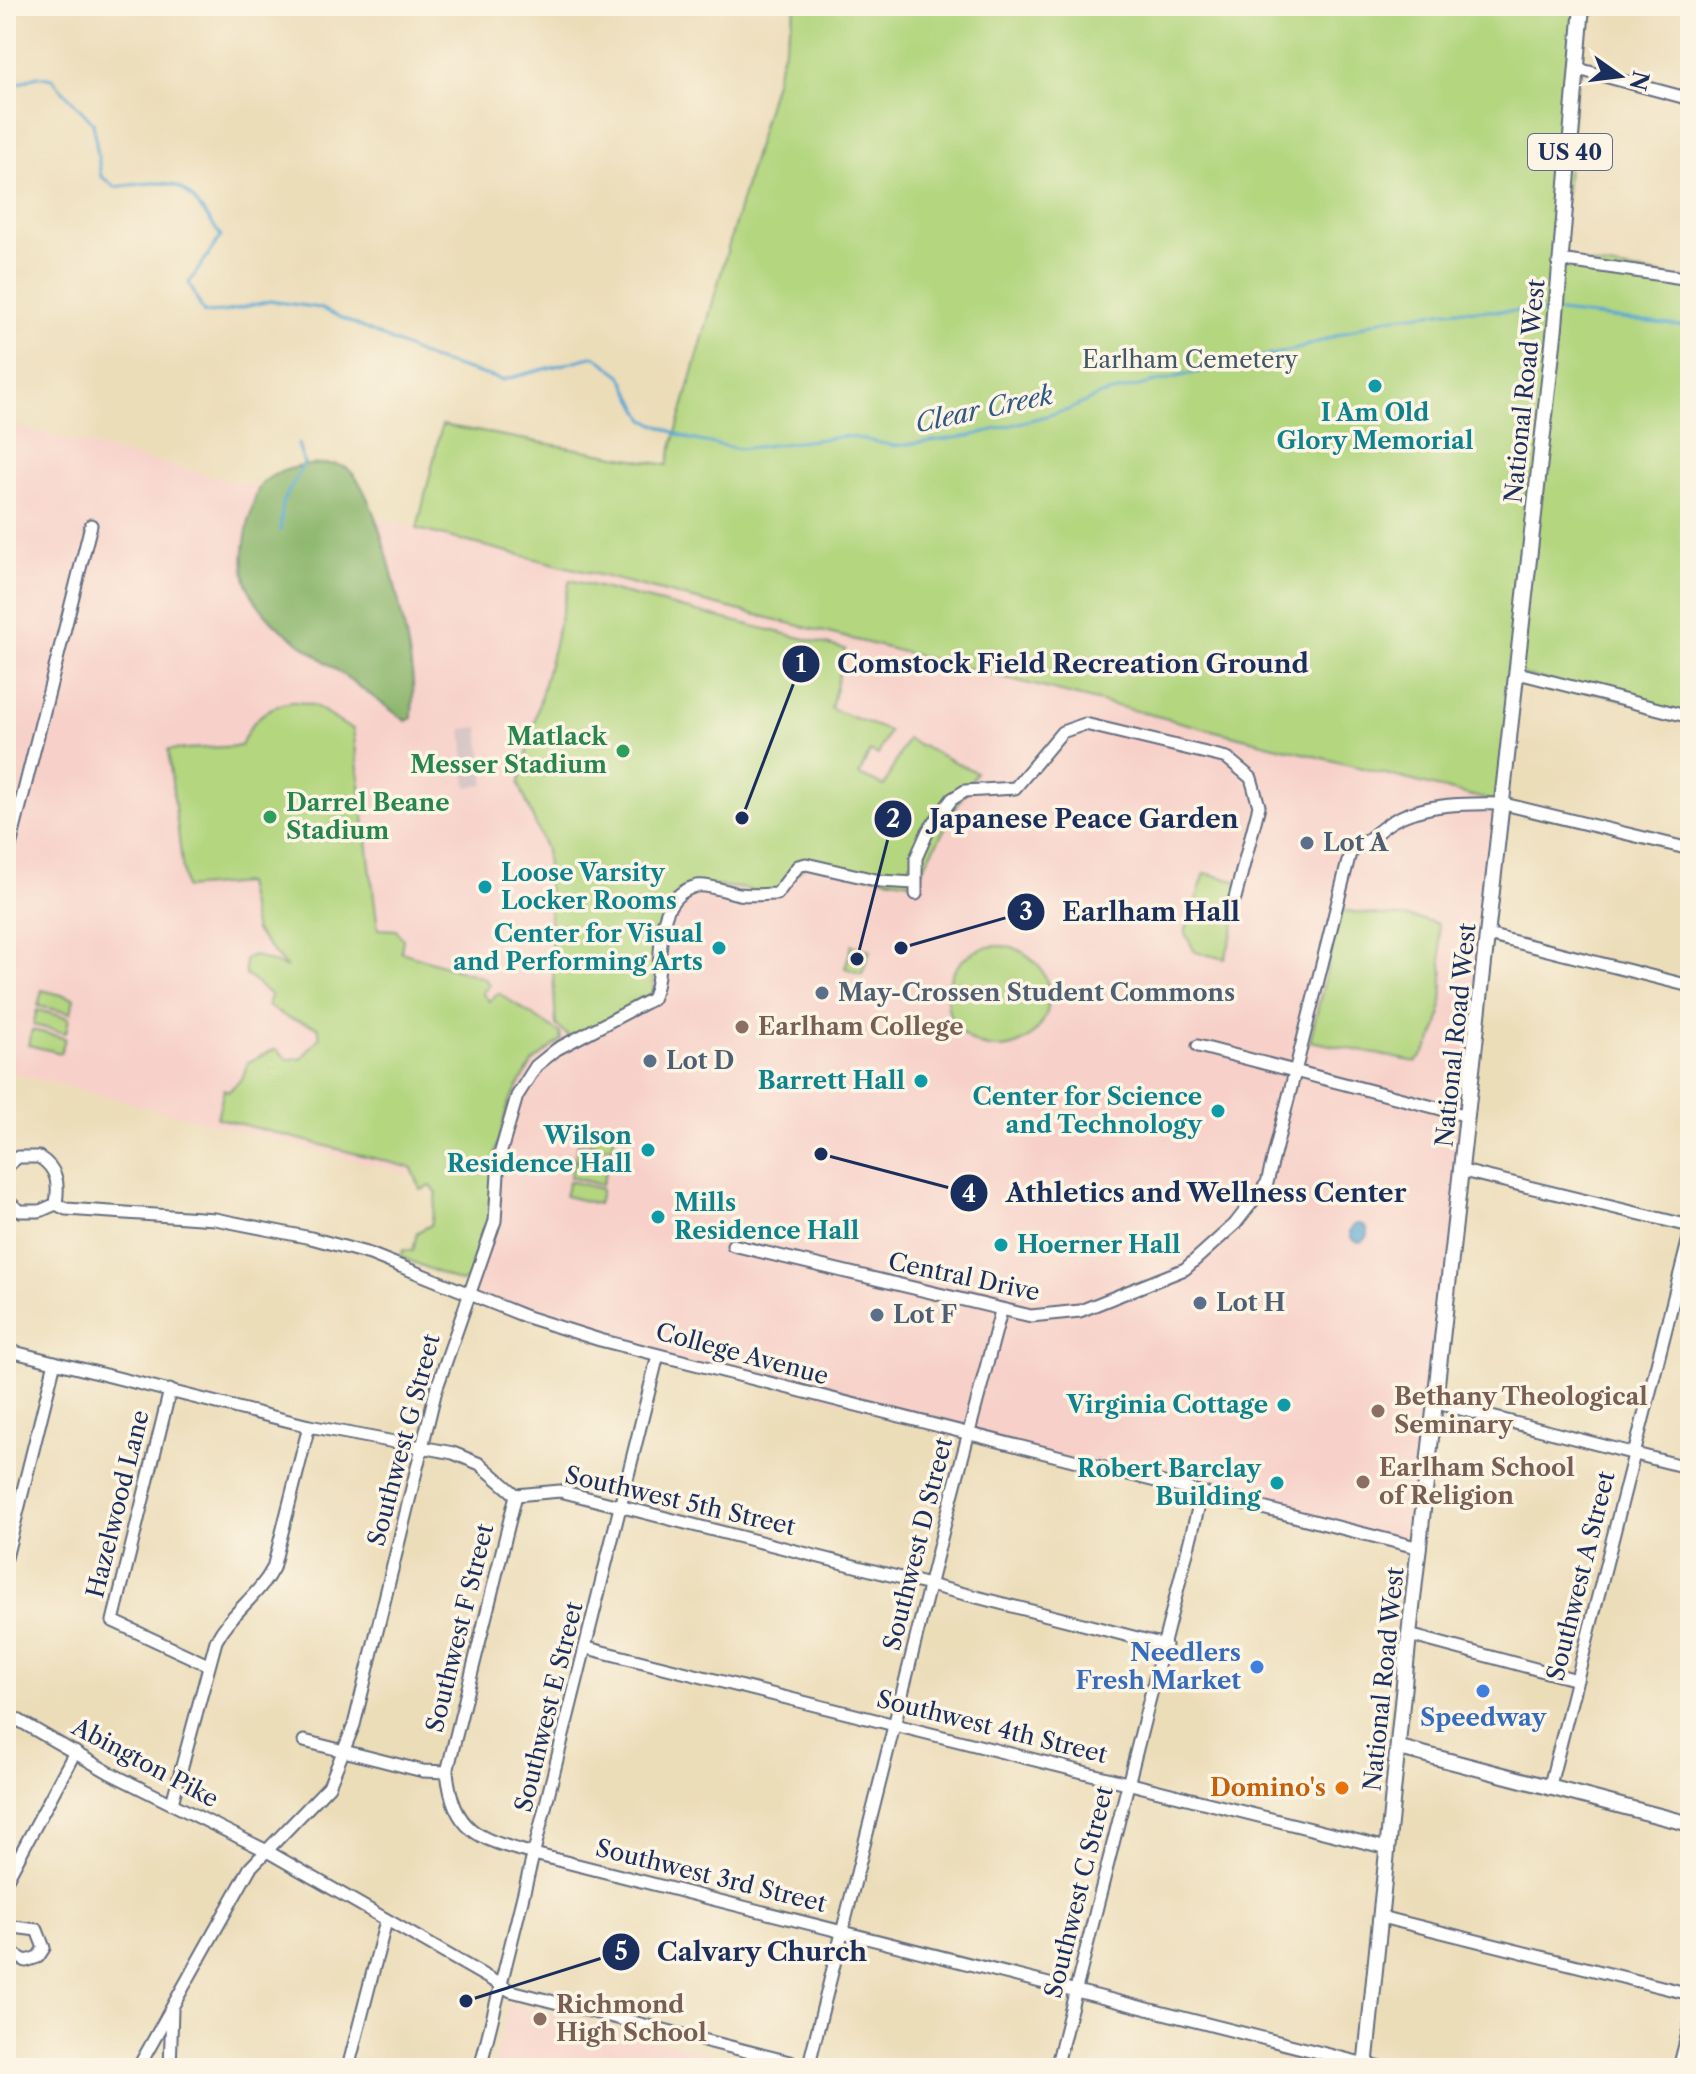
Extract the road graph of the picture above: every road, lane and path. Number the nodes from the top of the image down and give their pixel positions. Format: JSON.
{"nodes":[{"id":1,"x":1582,"y":6,"type":"edge"},
{"id":2,"x":1578,"y":69,"type":"junction"},
{"id":3,"x":1690,"y":99,"type":"edge"},
{"id":4,"x":1560,"y":260,"type":"junction"},
{"id":5,"x":1690,"y":279,"type":"edge"},
{"id":6,"x":91,"y":525,"type":"dead end"},
{"id":7,"x":1518,"y":673,"type":"junction"},
{"id":8,"x":1690,"y":717,"type":"edge"},
{"id":9,"x":1504,"y":804,"type":"junction"},
{"id":10,"x":1690,"y":849,"type":"edge"},
{"id":11,"x":6,"y":862,"type":"edge"},
{"id":12,"x":1235,"y":898,"type":"dead end"},
{"id":13,"x":1488,"y":935,"type":"junction"},
{"id":14,"x":1690,"y":986,"type":"edge"},
{"id":15,"x":1198,"y":1046,"type":"dead end"},
{"id":16,"x":1294,"y":1072,"type":"junction"},
{"id":17,"x":1468,"y":1116,"type":"junction"},
{"id":18,"x":6,"y":1167,"type":"edge"},
{"id":19,"x":1463,"y":1171,"type":"junction"},
{"id":20,"x":6,"y":1200,"type":"edge"},
{"id":21,"x":56,"y":1204,"type":"junction"},
{"id":22,"x":1690,"y":1226,"type":"edge"},
{"id":23,"x":1690,"y":1234,"type":"edge"},
{"id":24,"x":733,"y":1245,"type":"dead end"},
{"id":25,"x":472,"y":1292,"type":"junction"},
{"id":26,"x":1001,"y":1311,"type":"junction"},
{"id":27,"x":6,"y":1350,"type":"edge"},
{"id":28,"x":658,"y":1355,"type":"junction"},
{"id":29,"x":55,"y":1362,"type":"junction"},
{"id":30,"x":170,"y":1390,"type":"junction"},
{"id":31,"x":1437,"y":1403,"type":"junction"},
{"id":32,"x":309,"y":1426,"type":"junction"},
{"id":33,"x":968,"y":1434,"type":"junction"},
{"id":34,"x":422,"y":1448,"type":"junction"},
{"id":35,"x":1634,"y":1454,"type":"junction"},
{"id":36,"x":1690,"y":1468,"type":"edge"},
{"id":37,"x":1202,"y":1493,"type":"junction"},
{"id":38,"x":516,"y":1495,"type":"junction"},
{"id":39,"x":621,"y":1506,"type":"junction"},
{"id":40,"x":1420,"y":1548,"type":"junction"},
{"id":41,"x":6,"y":1558,"type":"edge"},
{"id":42,"x":930,"y":1584,"type":"junction"},
{"id":43,"x":1409,"y":1635,"type":"junction"},
{"id":44,"x":1165,"y":1645,"type":"junction"},
{"id":45,"x":587,"y":1648,"type":"junction"},
{"id":46,"x":208,"y":1665,"type":"junction"},
{"id":47,"x":1577,"y":1680,"type":"junction"},
{"id":48,"x":6,"y":1713,"type":"edge"},
{"id":49,"x":896,"y":1726,"type":"junction"},
{"id":50,"x":304,"y":1741,"type":"dead end"},
{"id":51,"x":1400,"y":1748,"type":"junction"},
{"id":52,"x":345,"y":1750,"type":"junction"},
{"id":53,"x":75,"y":1752,"type":"junction"},
{"id":54,"x":447,"y":1772,"type":"junction"},
{"id":55,"x":1130,"y":1784,"type":"junction"},
{"id":56,"x":1549,"y":1789,"type":"junction"},
{"id":57,"x":172,"y":1803,"type":"junction"},
{"id":58,"x":1690,"y":1824,"type":"edge"},
{"id":59,"x":1387,"y":1848,"type":"junction"},
{"id":60,"x":265,"y":1850,"type":"junction"},
{"id":61,"x":534,"y":1854,"type":"junction"},
{"id":62,"x":6,"y":1881,"type":"edge"},
{"id":63,"x":1381,"y":1917,"type":"junction"},
{"id":64,"x":386,"y":1921,"type":"junction"},
{"id":65,"x":6,"y":1926,"type":"edge"},
{"id":66,"x":845,"y":1932,"type":"junction"},
{"id":67,"x":6,"y":1950,"type":"edge"},
{"id":68,"x":501,"y":1985,"type":"junction"},
{"id":69,"x":1077,"y":1990,"type":"junction"},
{"id":70,"x":1690,"y":1994,"type":"edge"},
{"id":71,"x":172,"y":2006,"type":"junction"},
{"id":72,"x":1690,"y":2025,"type":"edge"},
{"id":73,"x":1365,"y":2066,"type":"edge"},
{"id":74,"x":138,"y":2068,"type":"edge"},
{"id":75,"x":170,"y":2068,"type":"edge"},
{"id":76,"x":348,"y":2068,"type":"edge"},
{"id":77,"x":480,"y":2068,"type":"edge"},
{"id":78,"x":810,"y":2068,"type":"edge"},
{"id":79,"x":1056,"y":2068,"type":"edge"},
{"id":80,"x":1381,"y":2068,"type":"edge"},
{"id":81,"x":1679,"y":2068,"type":"edge"}],
"edges":[{"from":1,"to":2,"type":"main road","name":"National Road West","number":"US 40"},
{"from":2,"to":3,"type":"street"},
{"from":2,"to":4,"type":"main road","name":"National Road West","number":"US 40"},
{"from":4,"to":5,"type":"street"},
{"from":4,"to":7,"type":"main road","name":"National Road West","number":"US 40"},
{"from":6,"to":11,"type":"street"},
{"from":7,"to":8,"type":"street"},
{"from":7,"to":9,"type":"main road","name":"National Road West","number":"US 40"},
{"from":9,"to":10,"type":"street","name":"Central Drive"},
{"from":9,"to":13,"type":"main road","name":"National Road West","number":"US 40"},
{"from":9,"to":16,"type":"street","name":"Central Drive"},
{"from":12,"to":25,"type":"street","name":"Southwest G Street"},
{"from":13,"to":14,"type":"street"},
{"from":13,"to":17,"type":"main road","name":"National Road West","number":"US 40"},
{"from":15,"to":16,"type":"street"},
{"from":16,"to":17,"type":"street"},
{"from":16,"to":26,"type":"street","name":"Central Drive"},
{"from":17,"to":19,"type":"main road","name":"National Road West","number":"US 40"},
{"from":18,"to":21,"type":"street"},
{"from":19,"to":22,"type":"street"},
{"from":19,"to":31,"type":"main road","name":"National Road West","number":"US 40"},
{"from":20,"to":21,"type":"street","name":"College Avenue"},
{"from":21,"to":25,"type":"street","name":"College Avenue"},
{"from":23,"to":35,"type":"street","name":"Southwest A Street"},
{"from":24,"to":26,"type":"street","name":"Central Drive"},
{"from":25,"to":28,"type":"street","name":"College Avenue"},
{"from":25,"to":34,"type":"street","name":"Southwest G Street"},
{"from":26,"to":33,"type":"street","name":"Southwest D Street"},
{"from":27,"to":29,"type":"street"},
{"from":28,"to":33,"type":"street","name":"College Avenue"},
{"from":28,"to":39,"type":"street","name":"Southwest E Street"},
{"from":29,"to":30,"type":"street"},
{"from":29,"to":41,"type":"street"},
{"from":30,"to":32,"type":"street"},
{"from":30,"to":46,"type":"street","name":"Hazelwood Lane"},
{"from":31,"to":35,"type":"street"},
{"from":31,"to":40,"type":"main road","name":"National Road West","number":"US 40"},
{"from":32,"to":34,"type":"street"},
{"from":32,"to":46,"type":"street"},
{"from":33,"to":37,"type":"street","name":"College Avenue"},
{"from":33,"to":42,"type":"street","name":"Southwest D Street"},
{"from":34,"to":38,"type":"street"},
{"from":34,"to":52,"type":"street","name":"Southwest G Street"},
{"from":35,"to":36,"type":"street"},
{"from":35,"to":47,"type":"street","name":"Southwest A Street"},
{"from":37,"to":40,"type":"street","name":"College Avenue"},
{"from":37,"to":44,"type":"street","name":"Southwest C Street"},
{"from":38,"to":39,"type":"street","name":"Southwest 5th Street"},
{"from":38,"to":54,"type":"street","name":"Southwest F Street"},
{"from":39,"to":42,"type":"street","name":"Southwest 5th Street"},
{"from":39,"to":45,"type":"street","name":"Southwest E Street"},
{"from":40,"to":43,"type":"main road","name":"National Road West","number":"US 40"},
{"from":42,"to":44,"type":"street","name":"Southwest 5th Street"},
{"from":42,"to":49,"type":"street","name":"Southwest D Street"},
{"from":43,"to":47,"type":"street"},
{"from":43,"to":51,"type":"main road","name":"National Road West","number":"US 40"},
{"from":44,"to":55,"type":"street","name":"Southwest C Street"},
{"from":45,"to":49,"type":"street","name":"Southwest 4th Street"},
{"from":45,"to":61,"type":"street","name":"Southwest E Street"},
{"from":46,"to":57,"type":"street"},
{"from":47,"to":56,"type":"street","name":"Southwest A Street"},
{"from":48,"to":53,"type":"street","name":"Abington Pike"},
{"from":49,"to":55,"type":"street","name":"Southwest 4th Street"},
{"from":49,"to":66,"type":"street","name":"Southwest D Street"},
{"from":50,"to":52,"type":"street"},
{"from":51,"to":56,"type":"main road"},
{"from":51,"to":59,"type":"main road","name":"National Road West","number":"US 40"},
{"from":52,"to":54,"type":"street"},
{"from":52,"to":60,"type":"street","name":"Southwest G Street"},
{"from":53,"to":57,"type":"street","name":"Abington Pike"},
{"from":53,"to":62,"type":"street"},
{"from":54,"to":61,"type":"street","name":"Southwest 3rd Street"},
{"from":55,"to":59,"type":"street","name":"Southwest 4th Street"},
{"from":55,"to":69,"type":"street","name":"Southwest C Street"},
{"from":56,"to":58,"type":"main road"},
{"from":57,"to":60,"type":"street","name":"Abington Pike"},
{"from":59,"to":63,"type":"main road","name":"National Road West","number":"US 40"},
{"from":60,"to":64,"type":"street","name":"Abington Pike"},
{"from":60,"to":71,"type":"street","name":"Southwest G Street"},
{"from":61,"to":66,"type":"street","name":"Southwest 3rd Street"},
{"from":61,"to":68,"type":"street","name":"Southwest E Street"},
{"from":63,"to":70,"type":"street"},
{"from":63,"to":73,"type":"main road","name":"National Road West","number":"US 40"},
{"from":64,"to":68,"type":"street","name":"Abington Pike"},
{"from":64,"to":76,"type":"street"},
{"from":65,"to":67,"type":"street"},
{"from":66,"to":69,"type":"street","name":"Southwest 3rd Street"},
{"from":66,"to":78,"type":"street","name":"Southwest D Street"},
{"from":68,"to":77,"type":"street","name":"Southwest E Street"},
{"from":68,"to":78,"type":"street","name":"Abington Pike"},
{"from":69,"to":73,"type":"street","name":"Southwest 3rd Street"},
{"from":69,"to":79,"type":"street","name":"Southwest C Street"},
{"from":71,"to":74,"type":"street","name":"Southwest G Street"},
{"from":71,"to":75,"type":"street"},
{"from":72,"to":81,"type":"street"},
{"from":73,"to":80,"type":"street","name":"Southwest 3rd Street"}]}
